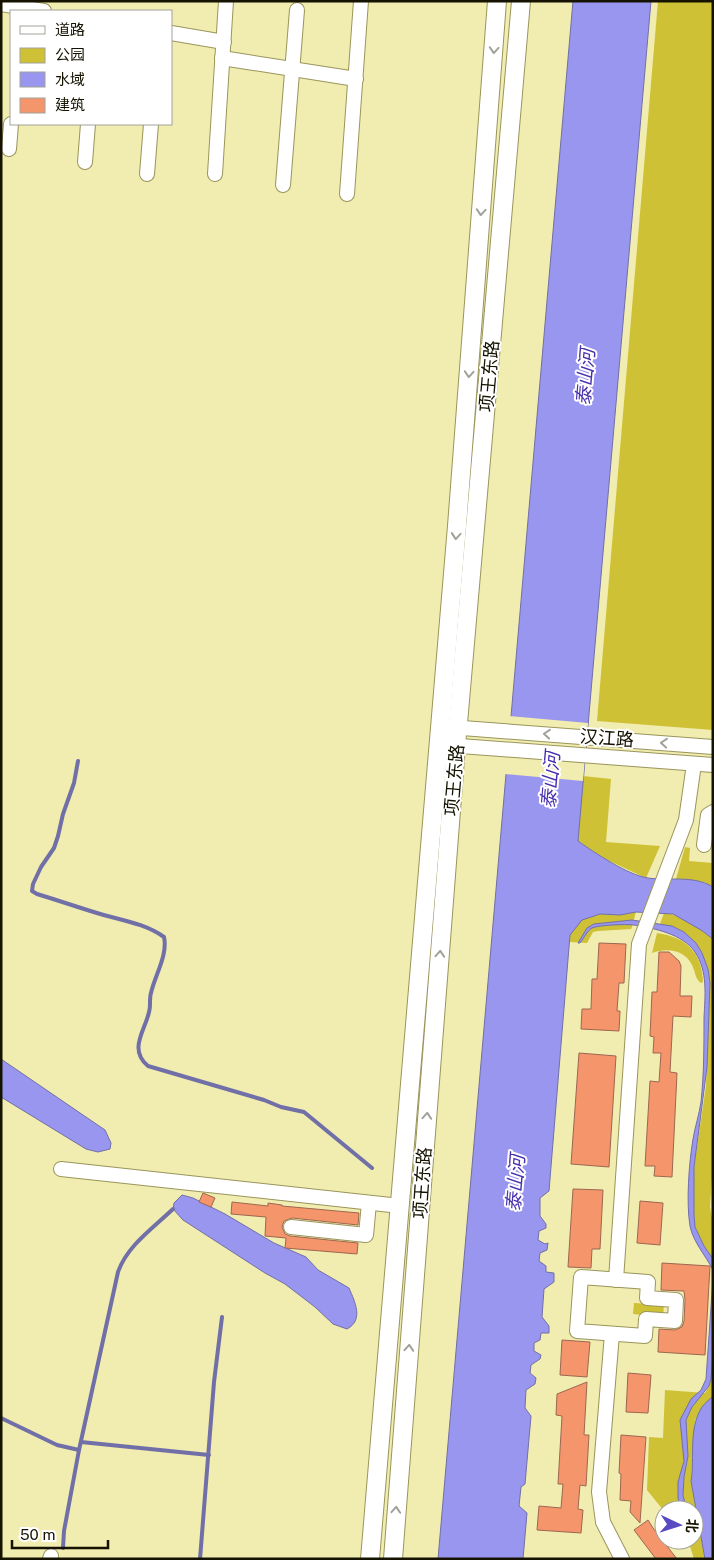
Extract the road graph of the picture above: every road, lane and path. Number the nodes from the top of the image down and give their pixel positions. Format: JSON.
{"nodes":[{"id":1,"x":226,"y":1,"type":"edge"},
{"id":2,"x":362,"y":1,"type":"edge"},
{"id":3,"x":497,"y":1,"type":"edge"},
{"id":4,"x":522,"y":1,"type":"edge"},
{"id":5,"x":1,"y":4,"type":"edge"},
{"id":6,"x":20,"y":7,"type":"edge"},
{"id":7,"x":38,"y":10,"type":"edge"},
{"id":8,"x":297,"y":10,"type":"dead end"},
{"id":9,"x":172,"y":33,"type":"edge"},
{"id":10,"x":224,"y":42,"type":"junction"},
{"id":11,"x":222,"y":58,"type":"junction"},
{"id":12,"x":292,"y":69,"type":"junction"},
{"id":13,"x":356,"y":79,"type":"junction"},
{"id":14,"x":11,"y":125,"type":"edge"},
{"id":15,"x":88,"y":125,"type":"edge"},
{"id":16,"x":151,"y":125,"type":"edge"},
{"id":17,"x":9,"y":149,"type":"dead end"},
{"id":18,"x":85,"y":162,"type":"dead end"},
{"id":19,"x":147,"y":174,"type":"dead end"},
{"id":20,"x":215,"y":174,"type":"dead end"},
{"id":21,"x":283,"y":185,"type":"dead end"},
{"id":22,"x":347,"y":194,"type":"dead end"},
{"id":23,"x":439,"y":726,"type":"junction"},
{"id":24,"x":458,"y":727,"type":"junction"},
{"id":25,"x":438,"y":744,"type":"junction"},
{"id":26,"x":456,"y":746,"type":"junction"},
{"id":27,"x":713,"y":747,"type":"edge"},
{"id":28,"x":694,"y":764,"type":"junction"},
{"id":29,"x":713,"y":765,"type":"edge"},
{"id":30,"x":713,"y":812,"type":"edge"},
{"id":31,"x":708,"y":845,"type":"edge"},
{"id":32,"x":675,"y":849,"type":"junction"},
{"id":33,"x":61,"y":1169,"type":"dead end"},
{"id":34,"x":369,"y":1203,"type":"junction"},
{"id":35,"x":400,"y":1206,"type":"junction"},
{"id":36,"x":290,"y":1228,"type":"dead end"},
{"id":37,"x":616,"y":1280,"type":"junction"},
{"id":38,"x":612,"y":1334,"type":"junction"},
{"id":39,"x":370,"y":1559,"type":"edge"},
{"id":40,"x":393,"y":1559,"type":"edge"},
{"id":41,"x":622,"y":1559,"type":"edge"}],
"edges":[{"from":1,"to":10,"type":"street"},
{"from":2,"to":13,"type":"street"},
{"from":3,"to":23,"type":"main road","name":"项王东路","one_way":true},
{"from":4,"to":24,"type":"main road","name":"项王东路"},
{"from":5,"to":6,"type":"street"},
{"from":6,"to":7,"type":"street"},
{"from":8,"to":12,"type":"street"},
{"from":9,"to":10,"type":"street"},
{"from":10,"to":11,"type":"street"},
{"from":11,"to":12,"type":"street"},
{"from":11,"to":20,"type":"street"},
{"from":12,"to":13,"type":"street"},
{"from":12,"to":21,"type":"street"},
{"from":13,"to":22,"type":"street"},
{"from":14,"to":17,"type":"street"},
{"from":15,"to":18,"type":"street"},
{"from":16,"to":19,"type":"street"},
{"from":23,"to":24,"type":"street","name":"汉江路"},
{"from":23,"to":25,"type":"main road","name":"项王东路"},
{"from":24,"to":26,"type":"main road","name":"项王东路"},
{"from":27,"to":24,"type":"street","name":"汉江路","one_way":true},
{"from":25,"to":26,"type":"street","name":"汉江路"},
{"from":25,"to":35,"type":"main road","name":"项王东路"},
{"from":26,"to":28,"type":"street","name":"汉江路"},
{"from":40,"to":26,"type":"main road","name":"项王东路","one_way":true},
{"from":28,"to":29,"type":"street","name":"汉江路"},
{"from":28,"to":32,"type":"street"},
{"from":30,"to":31,"type":"street"},
{"from":31,"to":32,"type":"street"},
{"from":32,"to":37,"type":"street"},
{"from":33,"to":34,"type":"street"},
{"from":34,"to":35,"type":"street"},
{"from":34,"to":36,"type":"street"},
{"from":35,"to":39,"type":"main road","name":"项王东路"},
{"from":37,"to":38,"type":"street"},
{"from":37,"to":38,"type":"street"},
{"from":38,"to":41,"type":"street"}]}
